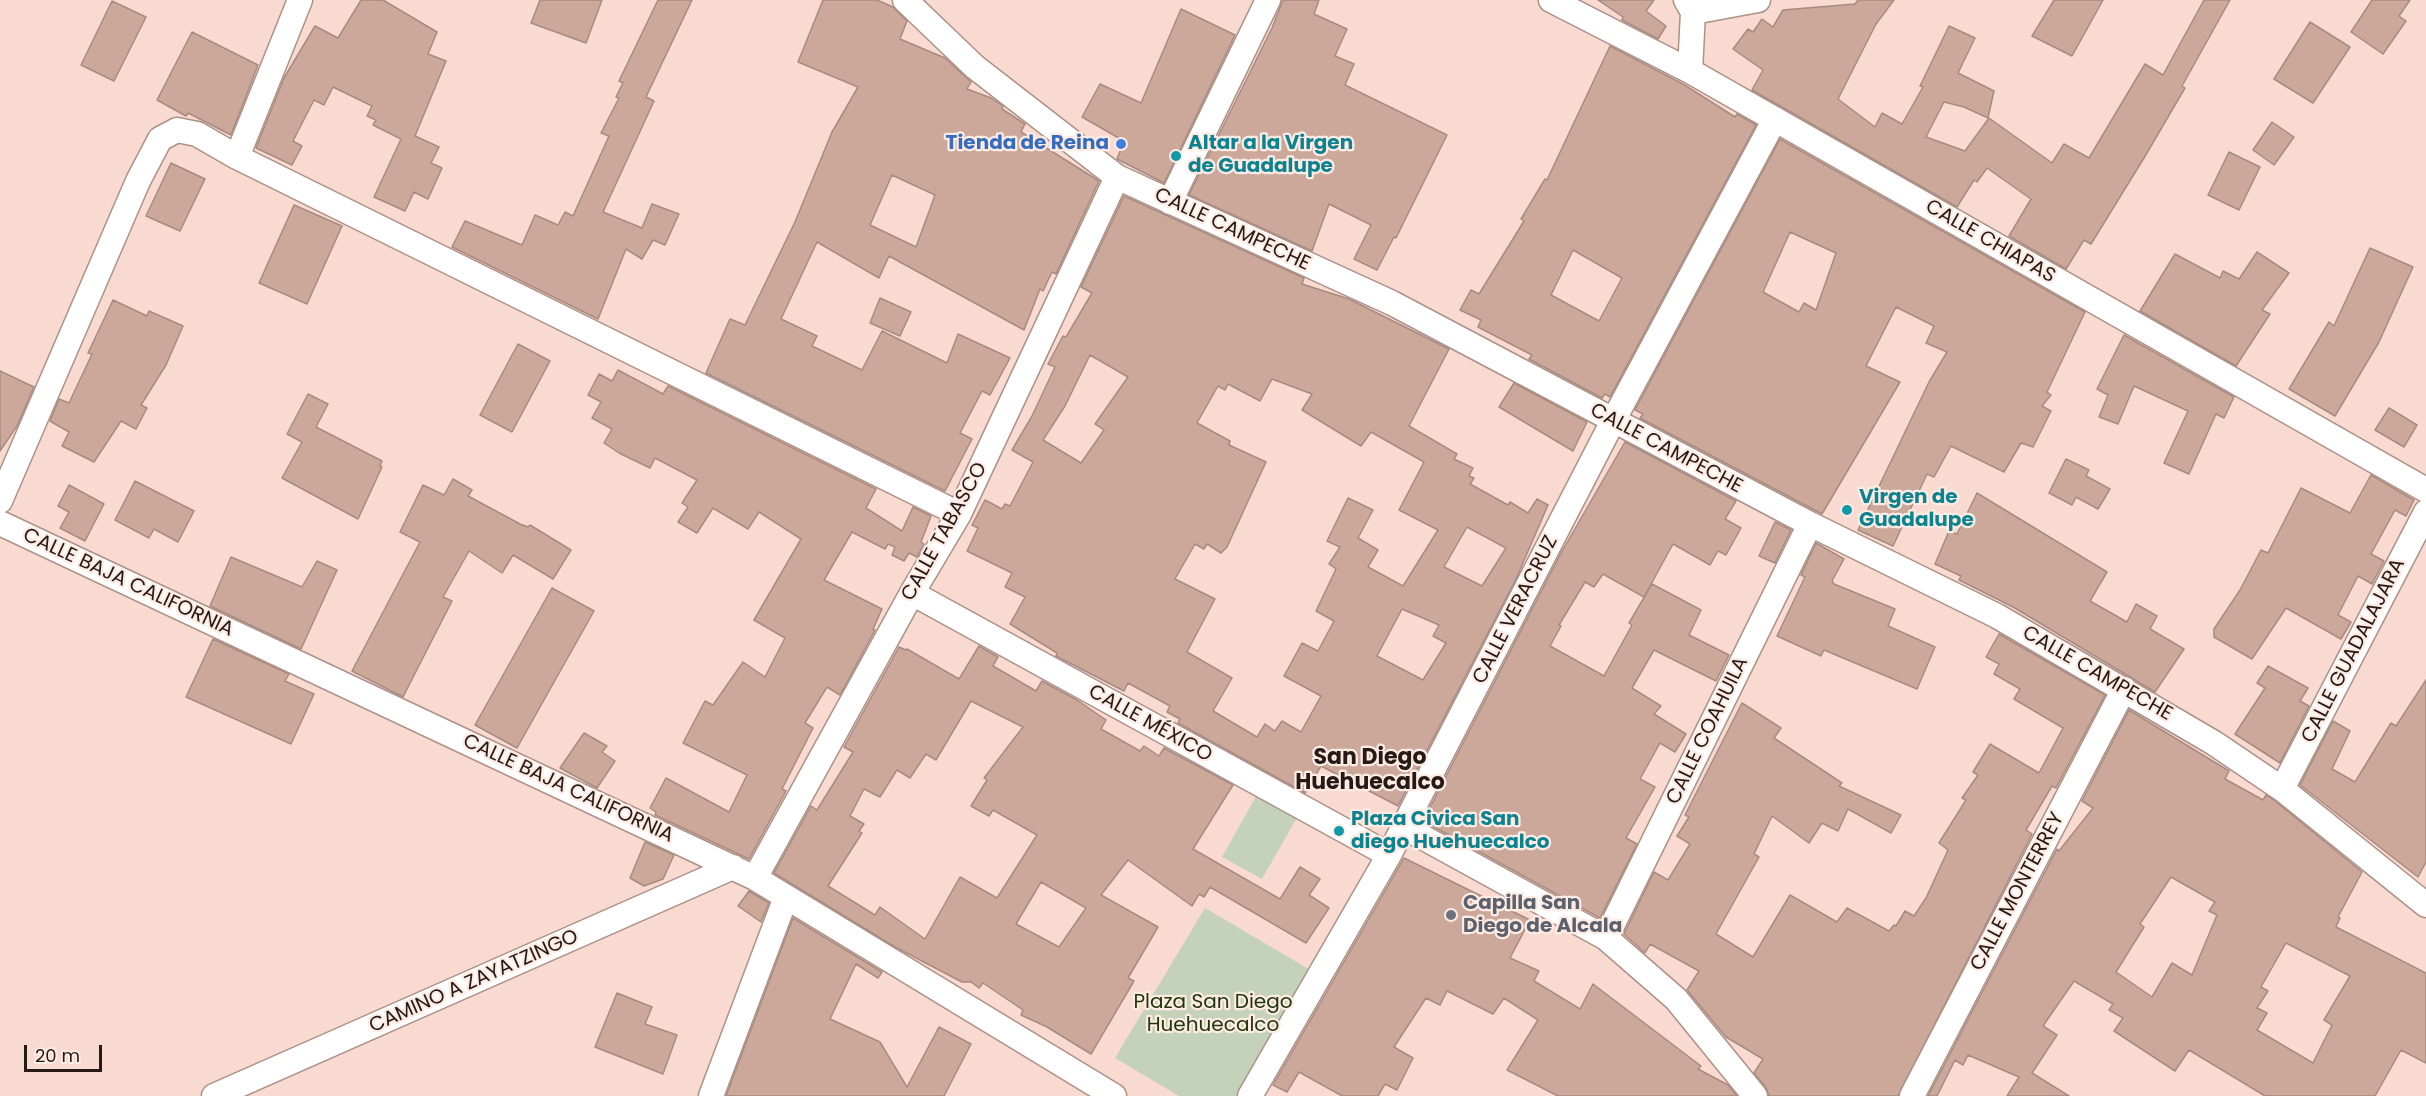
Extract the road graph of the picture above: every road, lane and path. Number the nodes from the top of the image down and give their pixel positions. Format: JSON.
{"nodes":[{"id":1,"x":300,"y":0,"type":"edge"},
{"id":2,"x":905,"y":0,"type":"edge"},
{"id":3,"x":1268,"y":0,"type":"edge"},
{"id":4,"x":1551,"y":0,"type":"edge"},
{"id":5,"x":1758,"y":0,"type":"edge"},
{"id":6,"x":1690,"y":6,"type":"edge"},
{"id":7,"x":1690,"y":71,"type":"junction"},
{"id":8,"x":1775,"y":119,"type":"junction"},
{"id":9,"x":237,"y":157,"type":"junction"},
{"id":10,"x":1117,"y":177,"type":"junction"},
{"id":11,"x":1170,"y":202,"type":"junction"},
{"id":12,"x":1613,"y":421,"type":"junction"},
{"id":13,"x":2426,"y":490,"type":"edge"},
{"id":14,"x":0,"y":501,"type":"edge"},
{"id":15,"x":2426,"y":512,"type":"edge"},
{"id":16,"x":959,"y":514,"type":"junction"},
{"id":17,"x":0,"y":523,"type":"edge"},
{"id":18,"x":1810,"y":524,"type":"junction"},
{"id":19,"x":912,"y":593,"type":"junction"},
{"id":20,"x":2124,"y":689,"type":"junction"},
{"id":21,"x":2282,"y":789,"type":"junction"},
{"id":22,"x":1404,"y":827,"type":"junction"},
{"id":23,"x":1389,"y":855,"type":"junction"},
{"id":24,"x":734,"y":867,"type":"junction"},
{"id":25,"x":755,"y":878,"type":"junction"},
{"id":26,"x":786,"y":897,"type":"junction"},
{"id":27,"x":2426,"y":905,"type":"edge"},
{"id":28,"x":1606,"y":938,"type":"junction"},
{"id":29,"x":214,"y":1096,"type":"edge"},
{"id":30,"x":711,"y":1096,"type":"edge"},
{"id":31,"x":1114,"y":1096,"type":"edge"},
{"id":32,"x":1250,"y":1096,"type":"edge"},
{"id":33,"x":1755,"y":1096,"type":"edge"},
{"id":34,"x":1912,"y":1096,"type":"edge"}],
"edges":[{"from":1,"to":9,"type":"street"},
{"from":2,"to":10,"type":"street","name":"CALLE CAMPECHE"},
{"from":3,"to":11,"type":"street"},
{"from":4,"to":7,"type":"street","name":"CALLE CHIAPAS"},
{"from":5,"to":6,"type":"street"},
{"from":6,"to":7,"type":"street"},
{"from":7,"to":8,"type":"street","name":"CALLE CHIAPAS"},
{"from":8,"to":12,"type":"street","name":"CALLE VERACRUZ"},
{"from":8,"to":13,"type":"street","name":"CALLE CHIAPAS"},
{"from":9,"to":14,"type":"street"},
{"from":9,"to":16,"type":"street"},
{"from":10,"to":11,"type":"street","name":"CALLE CAMPECHE"},
{"from":10,"to":16,"type":"street","name":"CALLE TABASCO"},
{"from":11,"to":12,"type":"street","name":"CALLE CAMPECHE"},
{"from":12,"to":18,"type":"street","name":"CALLE CAMPECHE"},
{"from":12,"to":22,"type":"street","name":"CALLE VERACRUZ"},
{"from":15,"to":21,"type":"street","name":"CALLE GUADALAJARA"},
{"from":16,"to":19,"type":"street","name":"CALLE TABASCO"},
{"from":17,"to":24,"type":"street","name":"CALLE BAJA CALIFORNIA"},
{"from":18,"to":20,"type":"street","name":"CALLE CAMPECHE"},
{"from":18,"to":28,"type":"street","name":"CALLE COAHUILA"},
{"from":19,"to":23,"type":"street","name":"CALLE MÉXICO"},
{"from":19,"to":25,"type":"street","name":"CALLE TABASCO"},
{"from":20,"to":21,"type":"street","name":"CALLE CAMPECHE"},
{"from":20,"to":34,"type":"street","name":"CALLE MONTERREY"},
{"from":21,"to":27,"type":"street","name":"CALLE CAMPECHE"},
{"from":22,"to":23,"type":"street","name":"CALLE VERACRUZ"},
{"from":22,"to":28,"type":"street"},
{"from":23,"to":32,"type":"street","name":"CALLE VERACRUZ"},
{"from":24,"to":25,"type":"street","name":"CALLE BAJA CALIFORNIA"},
{"from":24,"to":29,"type":"street","name":"CAMINO A ZAYATZINGO"},
{"from":25,"to":26,"type":"street","name":"CALLE BAJA CALIFORNIA"},
{"from":26,"to":30,"type":"street"},
{"from":26,"to":31,"type":"street","name":"CALLE BAJA CALIFORNIA"},
{"from":28,"to":33,"type":"street"}]}
